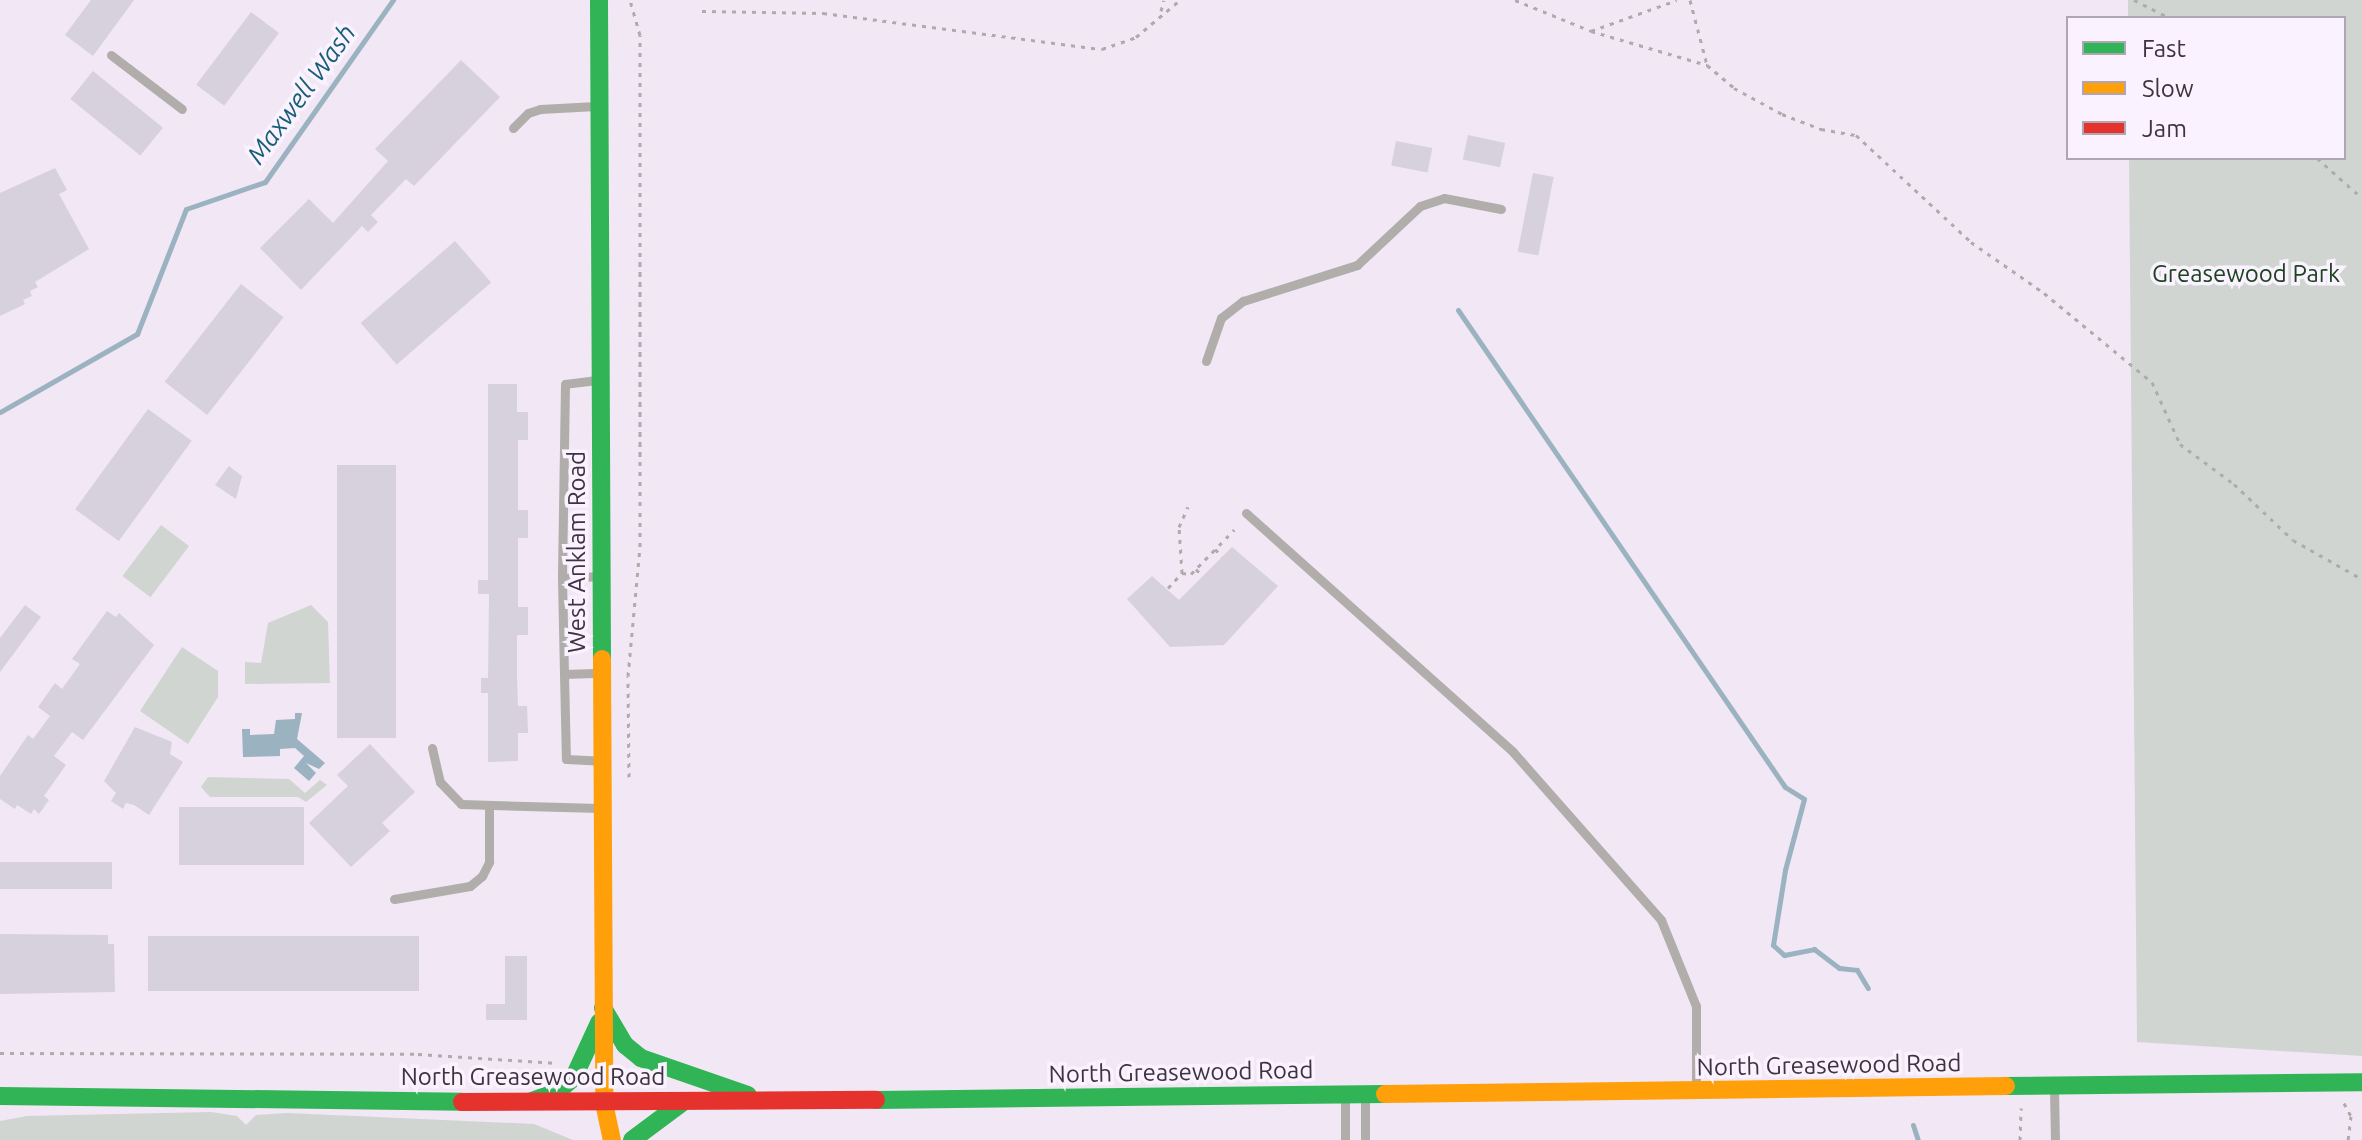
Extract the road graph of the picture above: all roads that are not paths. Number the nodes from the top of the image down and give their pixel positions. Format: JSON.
{"nodes":[{"id":1,"x":599,"y":0,"type":"edge"},
{"id":2,"x":111,"y":55,"type":"dead end"},
{"id":3,"x":600,"y":106,"type":"junction"},
{"id":4,"x":182,"y":109,"type":"dead end"},
{"id":5,"x":513,"y":128,"type":"dead end"},
{"id":6,"x":1501,"y":209,"type":"dead end"},
{"id":7,"x":1206,"y":361,"type":"dead end"},
{"id":8,"x":601,"y":380,"type":"junction"},
{"id":9,"x":1246,"y":513,"type":"dead end"},
{"id":10,"x":602,"y":576,"type":"junction"},
{"id":11,"x":562,"y":578,"type":"junction"},
{"id":12,"x":602,"y":673,"type":"junction"},
{"id":13,"x":564,"y":674,"type":"junction"},
{"id":14,"x":432,"y":748,"type":"dead end"},
{"id":15,"x":602,"y":761,"type":"junction"},
{"id":16,"x":489,"y":807,"type":"junction"},
{"id":17,"x":602,"y":808,"type":"junction"},
{"id":18,"x":394,"y":899,"type":"dead end"},
{"id":19,"x":603,"y":1008,"type":"junction"},
{"id":20,"x":2353,"y":1082,"type":"edge"},
{"id":21,"x":2054,"y":1086,"type":"junction"},
{"id":22,"x":1696,"y":1090,"type":"junction"},
{"id":23,"x":1345,"y":1094,"type":"junction"},
{"id":24,"x":1365,"y":1094,"type":"junction"},
{"id":25,"x":0,"y":1096,"type":"edge"},
{"id":26,"x":767,"y":1101,"type":"junction"},
{"id":27,"x":683,"y":1102,"type":"junction"},
{"id":28,"x":527,"y":1103,"type":"junction"},
{"id":29,"x":604,"y":1103,"type":"junction"},
{"id":30,"x":594,"y":1140,"type":"edge"},
{"id":31,"x":612,"y":1140,"type":"edge"},
{"id":32,"x":632,"y":1140,"type":"edge"},
{"id":33,"x":1345,"y":1140,"type":"edge"},
{"id":34,"x":1365,"y":1140,"type":"edge"},
{"id":35,"x":2055,"y":1140,"type":"edge"}],
"edges":[{"from":1,"to":3,"type":"main road","name":"West Anklam Road"},
{"from":2,"to":4,"type":"lane"},
{"from":3,"to":5,"type":"lane"},
{"from":3,"to":8,"type":"main road","name":"West Anklam Road"},
{"from":6,"to":7,"type":"lane"},
{"from":8,"to":10,"type":"main road","name":"West Anklam Road"},
{"from":8,"to":11,"type":"lane"},
{"from":9,"to":22,"type":"lane"},
{"from":10,"to":11,"type":"lane"},
{"from":10,"to":12,"type":"main road","name":"West Anklam Road"},
{"from":11,"to":13,"type":"lane"},
{"from":12,"to":13,"type":"lane"},
{"from":12,"to":15,"type":"main road","name":"West Anklam Road"},
{"from":13,"to":15,"type":"lane"},
{"from":14,"to":16,"type":"lane"},
{"from":15,"to":17,"type":"main road","name":"West Anklam Road"},
{"from":16,"to":17,"type":"lane"},
{"from":16,"to":18,"type":"lane"},
{"from":17,"to":19,"type":"main road","name":"West Anklam Road"},
{"from":19,"to":26,"type":"main road"},
{"from":19,"to":28,"type":"main road"},
{"from":19,"to":29,"type":"main road","name":"West Anklam Road"},
{"from":20,"to":21,"type":"main road","name":"North Greasewood Road"},
{"from":21,"to":22,"type":"main road","name":"North Greasewood Road"},
{"from":21,"to":35,"type":"lane"},
{"from":22,"to":24,"type":"main road","name":"North Greasewood Road"},
{"from":23,"to":24,"type":"main road","name":"North Greasewood Road"},
{"from":23,"to":26,"type":"main road","name":"North Greasewood Road"},
{"from":23,"to":33,"type":"lane"},
{"from":24,"to":34,"type":"lane"},
{"from":25,"to":28,"type":"main road","name":"North Greasewood Road"},
{"from":26,"to":27,"type":"main road","name":"North Greasewood Road"},
{"from":27,"to":29,"type":"main road","name":"North Greasewood Road"},
{"from":27,"to":32,"type":"main road"},
{"from":28,"to":29,"type":"main road","name":"North Greasewood Road"},
{"from":29,"to":30,"type":"main road","name":"West Anklam Road"},
{"from":29,"to":31,"type":"main road","name":"West Anklam Road"}]}
